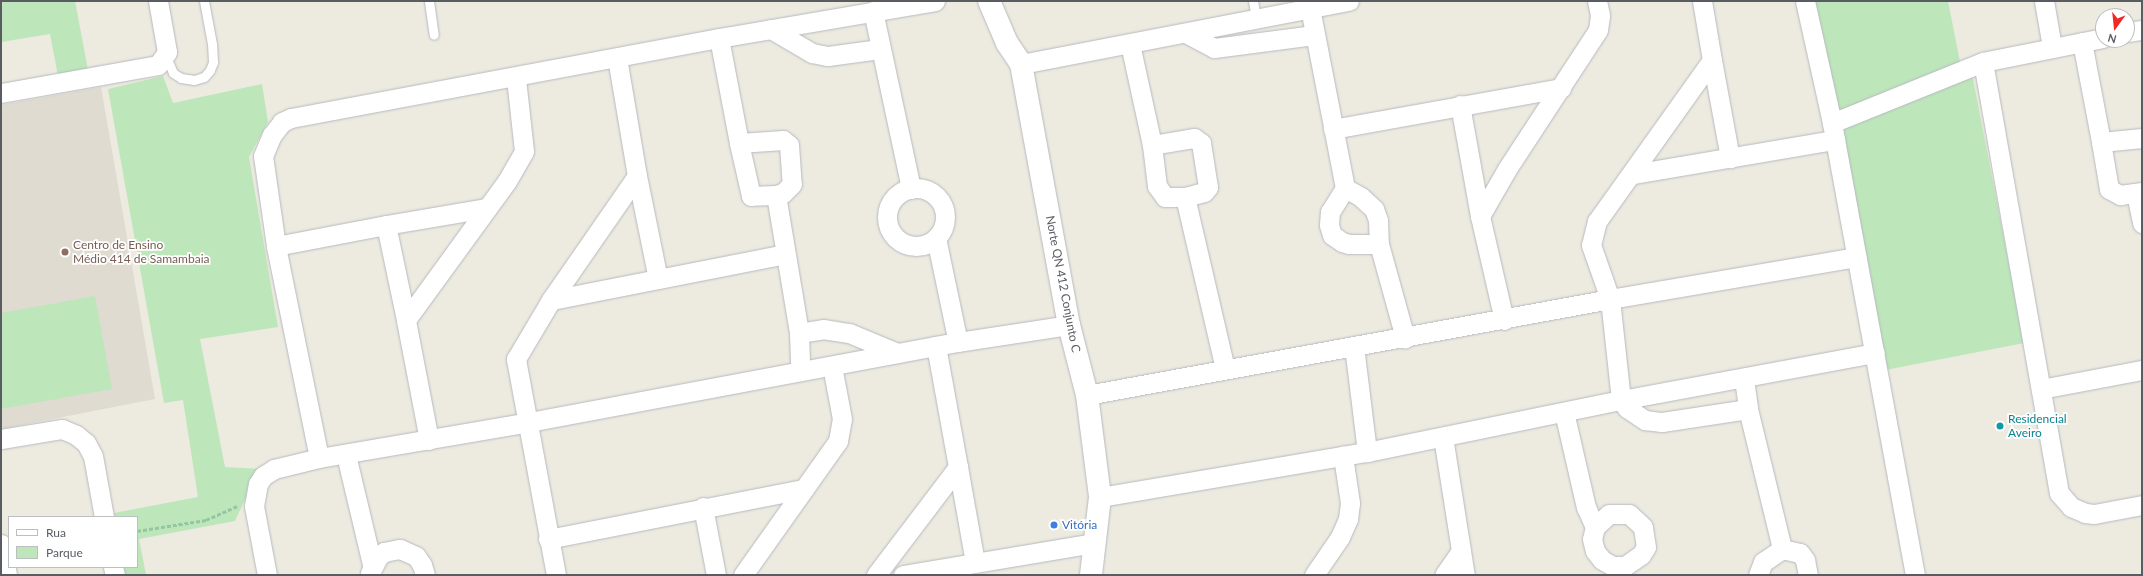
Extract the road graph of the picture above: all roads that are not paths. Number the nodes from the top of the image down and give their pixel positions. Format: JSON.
{"nodes":[{"id":1,"x":158,"y":1,"type":"edge"},
{"id":2,"x":204,"y":1,"type":"edge"},
{"id":3,"x":429,"y":1,"type":"edge"},
{"id":4,"x":935,"y":1,"type":"edge"},
{"id":5,"x":989,"y":1,"type":"edge"},
{"id":6,"x":1349,"y":1,"type":"edge"},
{"id":7,"x":1597,"y":1,"type":"edge"},
{"id":8,"x":1702,"y":1,"type":"edge"},
{"id":9,"x":1805,"y":1,"type":"edge"},
{"id":10,"x":2044,"y":1,"type":"edge"},
{"id":11,"x":1310,"y":8,"type":"junction"},
{"id":12,"x":1255,"y":10,"type":"edge"},
{"id":13,"x":873,"y":11,"type":"junction"},
{"id":14,"x":771,"y":30,"type":"junction"},
{"id":15,"x":1186,"y":33,"type":"junction"},
{"id":16,"x":434,"y":35,"type":"dead end"},
{"id":17,"x":1314,"y":35,"type":"junction"},
{"id":18,"x":719,"y":38,"type":"junction"},
{"id":19,"x":2095,"y":40,"type":"edge"},
{"id":20,"x":2082,"y":42,"type":"junction"},
{"id":21,"x":1130,"y":44,"type":"junction"},
{"id":22,"x":2052,"y":47,"type":"junction"},
{"id":23,"x":880,"y":49,"type":"junction"},
{"id":24,"x":166,"y":57,"type":"junction"},
{"id":25,"x":617,"y":58,"type":"junction"},
{"id":26,"x":1712,"y":60,"type":"junction"},
{"id":27,"x":1983,"y":62,"type":"junction"},
{"id":28,"x":1021,"y":64,"type":"junction"},
{"id":29,"x":516,"y":78,"type":"junction"},
{"id":30,"x":1561,"y":88,"type":"junction"},
{"id":31,"x":1,"y":93,"type":"edge"},
{"id":32,"x":1460,"y":105,"type":"junction"},
{"id":33,"x":1333,"y":129,"type":"junction"},
{"id":34,"x":1833,"y":131,"type":"junction"},
{"id":35,"x":2142,"y":138,"type":"edge"},
{"id":36,"x":2101,"y":142,"type":"junction"},
{"id":37,"x":739,"y":143,"type":"junction"},
{"id":38,"x":1152,"y":145,"type":"junction"},
{"id":39,"x":1730,"y":158,"type":"junction"},
{"id":40,"x":1633,"y":174,"type":"junction"},
{"id":41,"x":637,"y":176,"type":"junction"},
{"id":42,"x":1345,"y":188,"type":"junction"},
{"id":43,"x":911,"y":189,"type":"junction"},
{"id":44,"x":2139,"y":193,"type":"edge"},
{"id":45,"x":776,"y":195,"type":"junction"},
{"id":46,"x":1185,"y":197,"type":"junction"},
{"id":47,"x":486,"y":208,"type":"junction"},
{"id":48,"x":1480,"y":216,"type":"junction"},
{"id":49,"x":2142,"y":223,"type":"edge"},
{"id":50,"x":386,"y":225,"type":"junction"},
{"id":51,"x":936,"y":238,"type":"junction"},
{"id":52,"x":1379,"y":244,"type":"junction"},
{"id":53,"x":276,"y":246,"type":"junction"},
{"id":54,"x":785,"y":254,"type":"junction"},
{"id":55,"x":1856,"y":257,"type":"junction"},
{"id":56,"x":658,"y":279,"type":"junction"},
{"id":57,"x":1610,"y":299,"type":"junction"},
{"id":58,"x":551,"y":300,"type":"junction"},
{"id":59,"x":406,"y":320,"type":"junction"},
{"id":60,"x":1504,"y":320,"type":"junction"},
{"id":61,"x":1069,"y":325,"type":"junction"},
{"id":62,"x":799,"y":333,"type":"junction"},
{"id":63,"x":1405,"y":338,"type":"junction"},
{"id":64,"x":958,"y":342,"type":"junction"},
{"id":65,"x":936,"y":346,"type":"junction"},
{"id":66,"x":1354,"y":346,"type":"junction"},
{"id":67,"x":897,"y":353,"type":"junction"},
{"id":68,"x":1875,"y":353,"type":"junction"},
{"id":69,"x":832,"y":366,"type":"junction"},
{"id":70,"x":1225,"y":369,"type":"junction"},
{"id":71,"x":2142,"y":370,"type":"edge"},
{"id":72,"x":800,"y":371,"type":"junction"},
{"id":73,"x":1744,"y":379,"type":"junction"},
{"id":74,"x":2041,"y":389,"type":"junction"},
{"id":75,"x":1087,"y":396,"type":"junction"},
{"id":76,"x":1621,"y":400,"type":"junction"},
{"id":77,"x":1748,"y":409,"type":"junction"},
{"id":78,"x":1564,"y":412,"type":"junction"},
{"id":79,"x":529,"y":422,"type":"junction"},
{"id":80,"x":1443,"y":437,"type":"junction"},
{"id":81,"x":1,"y":439,"type":"edge"},
{"id":82,"x":429,"y":440,"type":"junction"},
{"id":83,"x":1367,"y":452,"type":"junction"},
{"id":84,"x":346,"y":455,"type":"junction"},
{"id":85,"x":1343,"y":456,"type":"junction"},
{"id":86,"x":319,"y":458,"type":"junction"},
{"id":87,"x":958,"y":467,"type":"junction"},
{"id":88,"x":804,"y":489,"type":"junction"},
{"id":89,"x":1100,"y":497,"type":"junction"},
{"id":90,"x":2142,"y":505,"type":"edge"},
{"id":91,"x":703,"y":507,"type":"junction"},
{"id":92,"x":104,"y":516,"type":"edge"},
{"id":93,"x":1595,"y":527,"type":"junction"},
{"id":94,"x":548,"y":539,"type":"junction"},
{"id":95,"x":1094,"y":543,"type":"junction"},
{"id":96,"x":1,"y":544,"type":"edge"},
{"id":97,"x":1782,"y":549,"type":"junction"},
{"id":98,"x":1460,"y":551,"type":"junction"},
{"id":99,"x":975,"y":562,"type":"junction"},
{"id":100,"x":371,"y":569,"type":"edge"},
{"id":101,"x":1625,"y":570,"type":"edge"},
{"id":102,"x":7,"y":575,"type":"edge"},
{"id":103,"x":267,"y":575,"type":"edge"},
{"id":104,"x":425,"y":575,"type":"edge"},
{"id":105,"x":556,"y":575,"type":"edge"},
{"id":106,"x":716,"y":575,"type":"edge"},
{"id":107,"x":743,"y":575,"type":"edge"},
{"id":108,"x":876,"y":575,"type":"edge"},
{"id":109,"x":903,"y":575,"type":"edge"},
{"id":110,"x":1091,"y":575,"type":"edge"},
{"id":111,"x":1314,"y":575,"type":"edge"},
{"id":112,"x":1444,"y":575,"type":"edge"},
{"id":113,"x":1466,"y":575,"type":"edge"},
{"id":114,"x":1758,"y":575,"type":"edge"},
{"id":115,"x":1808,"y":575,"type":"edge"},
{"id":116,"x":1915,"y":575,"type":"edge"}],
"edges":[{"from":1,"to":24,"type":"street"},
{"from":2,"to":24,"type":"lane"},
{"from":3,"to":16,"type":"lane"},
{"from":4,"to":13,"type":"street"},
{"from":5,"to":28,"type":"street","name":"Norte QN 412 Conjunto C"},
{"from":6,"to":11,"type":"street"},
{"from":7,"to":30,"type":"street"},
{"from":8,"to":26,"type":"street"},
{"from":9,"to":34,"type":"street"},
{"from":10,"to":22,"type":"street"},
{"from":11,"to":12,"type":"street"},
{"from":11,"to":17,"type":"street"},
{"from":12,"to":15,"type":"street"},
{"from":13,"to":14,"type":"street"},
{"from":13,"to":23,"type":"street"},
{"from":14,"to":18,"type":"street"},
{"from":14,"to":23,"type":"street"},
{"from":15,"to":17,"type":"street"},
{"from":15,"to":21,"type":"street"},
{"from":17,"to":33,"type":"street"},
{"from":18,"to":25,"type":"street"},
{"from":18,"to":37,"type":"street"},
{"from":19,"to":20,"type":"street"},
{"from":20,"to":22,"type":"street"},
{"from":20,"to":36,"type":"street"},
{"from":21,"to":28,"type":"street"},
{"from":21,"to":38,"type":"street"},
{"from":22,"to":27,"type":"street"},
{"from":23,"to":43,"type":"street"},
{"from":24,"to":31,"type":"street"},
{"from":25,"to":29,"type":"street"},
{"from":25,"to":41,"type":"street"},
{"from":26,"to":39,"type":"street"},
{"from":26,"to":40,"type":"street"},
{"from":27,"to":34,"type":"street"},
{"from":27,"to":74,"type":"street"},
{"from":28,"to":61,"type":"street","name":"Norte QN 412 Conjunto C"},
{"from":29,"to":47,"type":"street"},
{"from":29,"to":53,"type":"street"},
{"from":30,"to":32,"type":"street"},
{"from":30,"to":48,"type":"street"},
{"from":32,"to":33,"type":"street"},
{"from":32,"to":48,"type":"street"},
{"from":33,"to":42,"type":"street"},
{"from":34,"to":39,"type":"street"},
{"from":34,"to":55,"type":"street"},
{"from":35,"to":36,"type":"street"},
{"from":36,"to":44,"type":"street"},
{"from":37,"to":45,"type":"street"},
{"from":37,"to":45,"type":"street"},
{"from":38,"to":46,"type":"street"},
{"from":38,"to":46,"type":"street"},
{"from":39,"to":40,"type":"street"},
{"from":40,"to":57,"type":"street"},
{"from":41,"to":56,"type":"street"},
{"from":41,"to":58,"type":"street"},
{"from":42,"to":52,"type":"street"},
{"from":42,"to":52,"type":"street"},
{"from":43,"to":51,"type":"street"},
{"from":43,"to":51,"type":"street"},
{"from":44,"to":49,"type":"street"},
{"from":45,"to":54,"type":"street"},
{"from":46,"to":70,"type":"street"},
{"from":47,"to":50,"type":"street"},
{"from":47,"to":59,"type":"street"},
{"from":48,"to":60,"type":"street"},
{"from":50,"to":53,"type":"street"},
{"from":50,"to":59,"type":"street"},
{"from":51,"to":64,"type":"street"},
{"from":52,"to":63,"type":"street"},
{"from":53,"to":86,"type":"street"},
{"from":54,"to":56,"type":"street"},
{"from":54,"to":62,"type":"street"},
{"from":55,"to":57,"type":"street"},
{"from":55,"to":68,"type":"street"},
{"from":56,"to":58,"type":"street"},
{"from":57,"to":60,"type":"street"},
{"from":57,"to":76,"type":"street"},
{"from":58,"to":79,"type":"street"},
{"from":59,"to":82,"type":"street"},
{"from":60,"to":63,"type":"street"},
{"from":61,"to":64,"type":"street"},
{"from":61,"to":75,"type":"street","name":"Norte QN 412 Conjunto C"},
{"from":62,"to":67,"type":"street"},
{"from":62,"to":72,"type":"street"},
{"from":63,"to":66,"type":"street"},
{"from":64,"to":65,"type":"street"},
{"from":65,"to":67,"type":"street"},
{"from":65,"to":87,"type":"street"},
{"from":66,"to":70,"type":"street"},
{"from":66,"to":83,"type":"street"},
{"from":67,"to":69,"type":"street"},
{"from":68,"to":73,"type":"street"},
{"from":68,"to":116,"type":"street"},
{"from":69,"to":72,"type":"street"},
{"from":69,"to":88,"type":"street"},
{"from":70,"to":75,"type":"street"},
{"from":71,"to":74,"type":"street"},
{"from":72,"to":79,"type":"street"},
{"from":73,"to":76,"type":"street"},
{"from":73,"to":77,"type":"street"},
{"from":74,"to":90,"type":"street"},
{"from":75,"to":89,"type":"street","name":"Norte QN 412 Conjunto C"},
{"from":76,"to":77,"type":"street"},
{"from":76,"to":78,"type":"street"},
{"from":77,"to":97,"type":"street"},
{"from":78,"to":80,"type":"street"},
{"from":78,"to":93,"type":"street"},
{"from":79,"to":82,"type":"street"},
{"from":79,"to":94,"type":"street"},
{"from":80,"to":83,"type":"street"},
{"from":80,"to":98,"type":"street"},
{"from":81,"to":92,"type":"street"},
{"from":82,"to":84,"type":"street"},
{"from":83,"to":85,"type":"street"},
{"from":84,"to":86,"type":"street"},
{"from":84,"to":100,"type":"street"},
{"from":85,"to":89,"type":"street"},
{"from":85,"to":111,"type":"street"},
{"from":86,"to":103,"type":"street"},
{"from":87,"to":99,"type":"street"},
{"from":87,"to":108,"type":"street"},
{"from":88,"to":91,"type":"street"},
{"from":88,"to":107,"type":"street"},
{"from":89,"to":95,"type":"street","name":"Norte QN 412 Conjunto C"},
{"from":91,"to":94,"type":"street"},
{"from":91,"to":106,"type":"street"},
{"from":93,"to":101,"type":"street"},
{"from":93,"to":101,"type":"street"},
{"from":94,"to":105,"type":"street"},
{"from":95,"to":99,"type":"street"},
{"from":95,"to":110,"type":"street","name":"Norte QN 412 Conjunto C"},
{"from":96,"to":102,"type":"street"},
{"from":97,"to":114,"type":"street"},
{"from":97,"to":115,"type":"street"},
{"from":98,"to":112,"type":"street"},
{"from":98,"to":113,"type":"street"},
{"from":99,"to":109,"type":"street"},
{"from":100,"to":104,"type":"street"}]}
